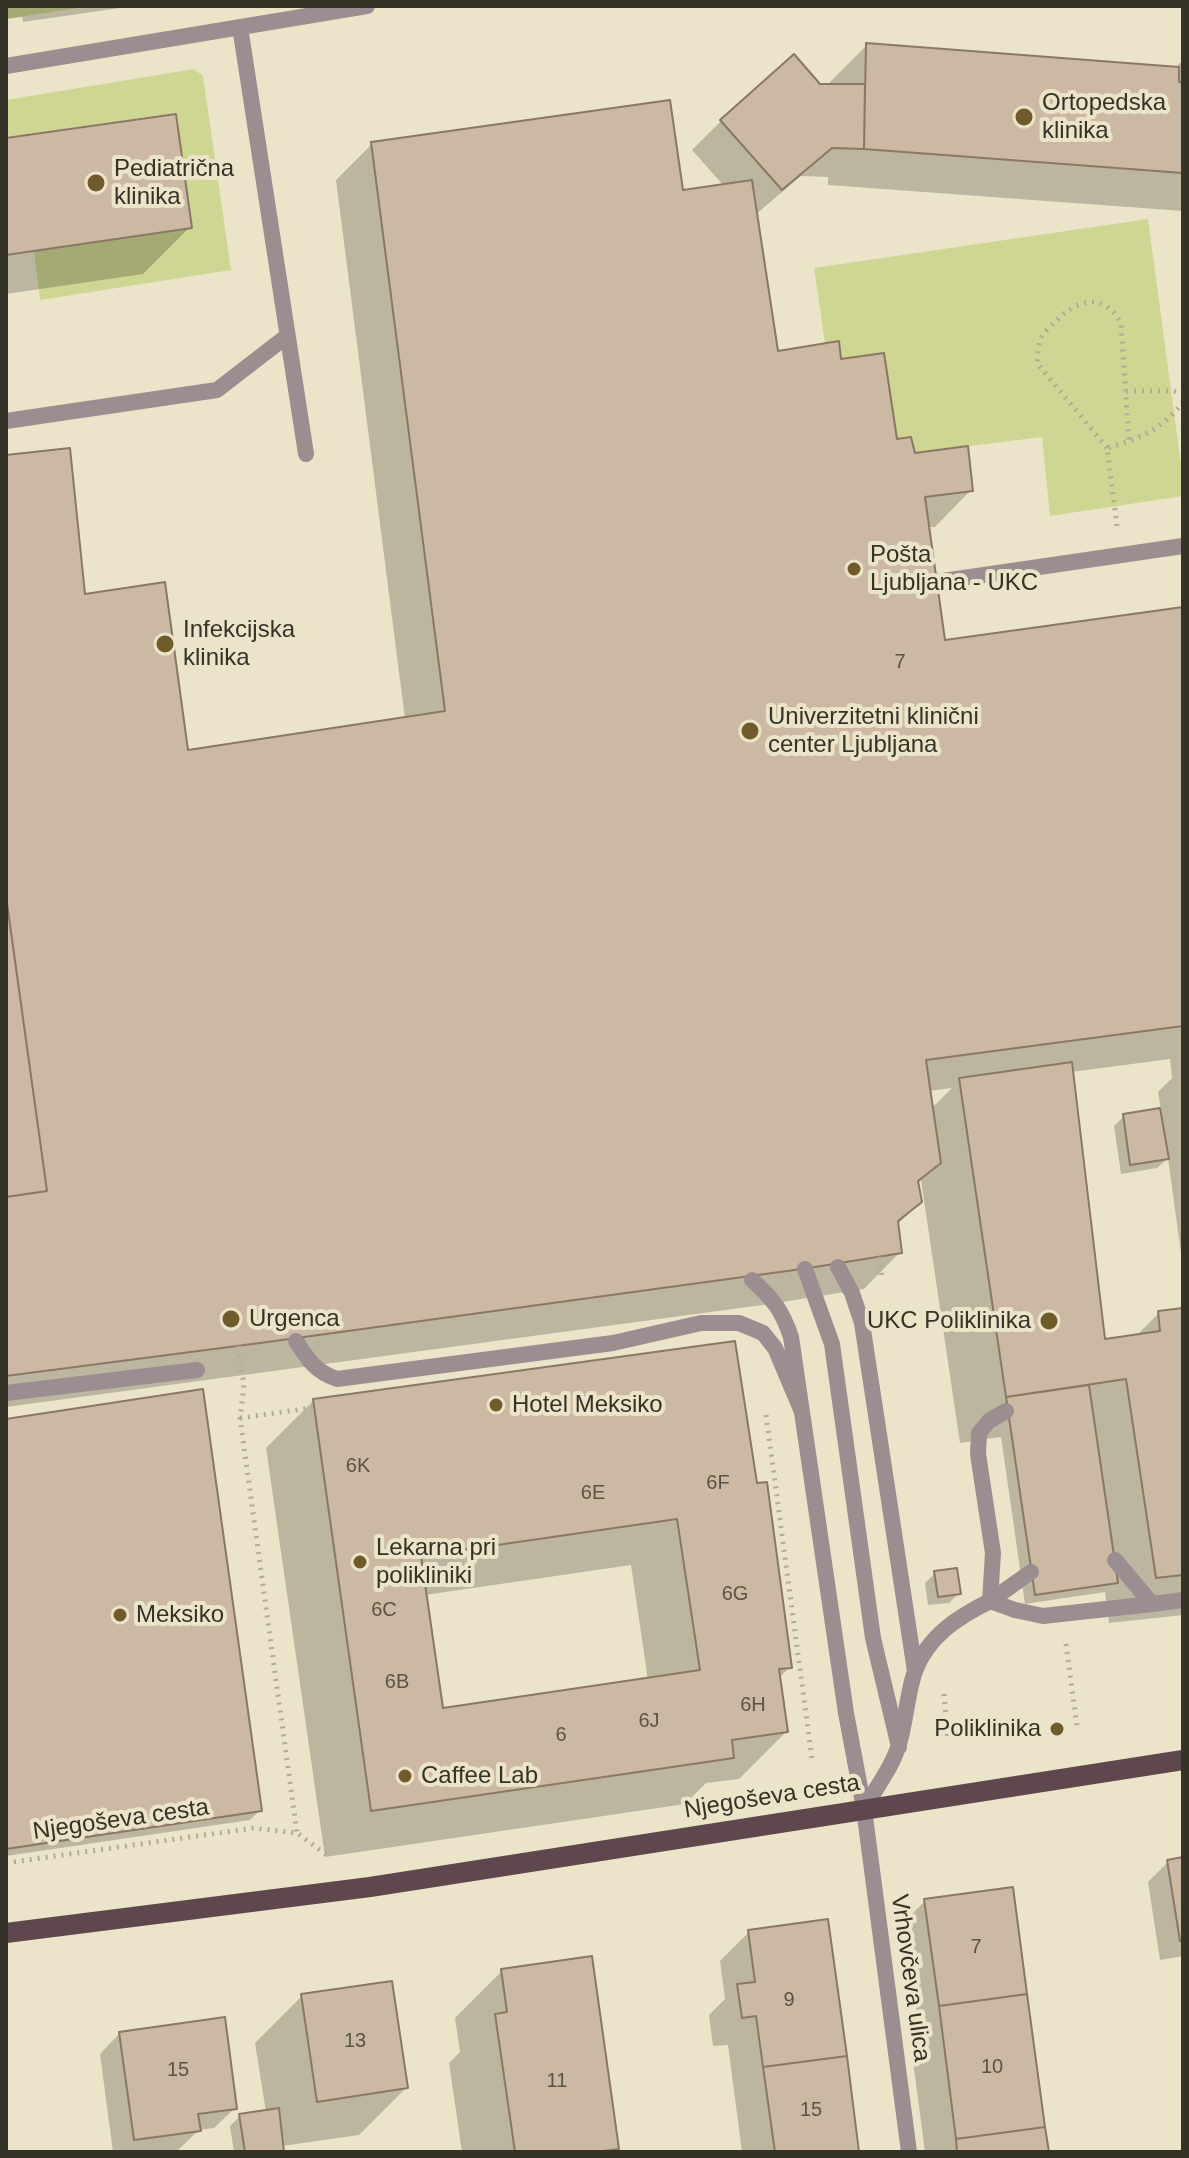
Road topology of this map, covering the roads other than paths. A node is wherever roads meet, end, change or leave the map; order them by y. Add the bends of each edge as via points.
1 (367, 6) edge
2 (240, 27) junction
3 (6, 66) edge
4 (287, 336) junction
5 (6, 421) edge
6 (306, 454) dead end
7 (1183, 546) edge
8 (936, 582) dead end
9 (838, 1267) dead end
10 (805, 1269) dead end
11 (752, 1280) dead end
12 (296, 1341) dead end
13 (197, 1370) dead end
14 (6, 1393) edge
15 (1006, 1411) dead end
16 (802, 1412) junction
17 (1115, 1560) dead end
18 (1031, 1572) dead end
19 (1183, 1600) edge
20 (990, 1601) junction
21 (1152, 1604) junction
22 (915, 1671) junction
23 (899, 1747) junction
24 (1183, 1760) edge
25 (864, 1809) junction
26 (6, 1933) edge
27 (909, 2152) edge

1 - 2 street
2 - 3 street
2 - 4 street
4 - 5 street via 217,390
4 - 6 street
7 - 8 street
9 - 22 street via 862,1323
10 - 23 street via 832,1344 873,1638
11 - 16 street via 785,1319
12 - 16 street via 311,1364 337,1379 613,1343 701,1323 739,1323 763,1333 775,1348
13 - 14 street
15 - 20 street via 979,1433 993,1553
16 - 25 street, Vrhovčeva ulica
17 - 21 street
18 - 20 street
19 - 21 street
20 - 21 street via 1043,1616
20 - 22 street via 937,1635
22 - 23 street
23 - 25 street
24 - 25 main road, Njegoševa cesta
25 - 26 main road, Njegoševa cesta via 370,1887
25 - 27 street, Vrhovčeva ulica

